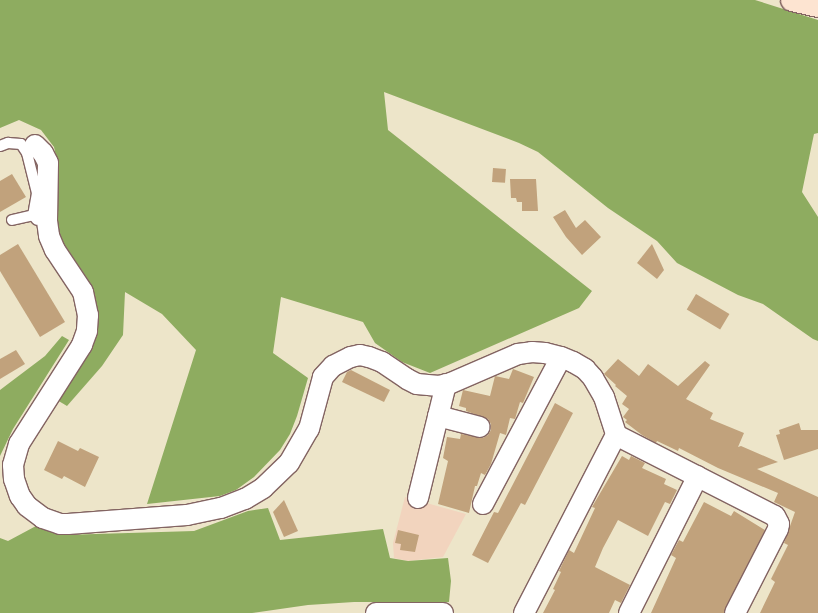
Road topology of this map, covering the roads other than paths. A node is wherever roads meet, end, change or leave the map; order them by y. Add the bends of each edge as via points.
1 (792, 0) edge
2 (818, 6) edge
3 (35, 145) dead end
4 (0, 146) edge
5 (33, 215) junction
6 (12, 220) dead end
7 (52, 244) junction
8 (561, 357) junction
9 (446, 384) junction
10 (438, 416) junction
11 (480, 427) dead end
12 (616, 435) junction
13 (698, 476) junction
14 (418, 498) dead end
15 (483, 504) dead end
16 (376, 613) edge
17 (443, 613) edge
18 (524, 613) edge
19 (629, 613) edge
20 (735, 613) edge

1 - 2 main road
3 - 7 street via 48,164 47,221
4 - 5 lane via 8,143 21,144 27,153 37,193
5 - 6 lane
5 - 7 lane
7 - 9 street via 83,292 88,307 87,330 82,345 19,444 13,465 16,488 27,506 52,522 68,524 187,515 221,508 246,499 263,488 289,463 309,429 323,377 329,369 346,359 365,356 382,362 417,384
8 - 9 street via 532,352 518,354
8 - 12 street via 585,369 593,378 604,397
8 - 15 street
9 - 10 street
10 - 11 street
10 - 14 street
12 - 13 street
12 - 18 street
13 - 19 street
13 - 20 street via 772,512 778,520 778,529
16 - 17 street

